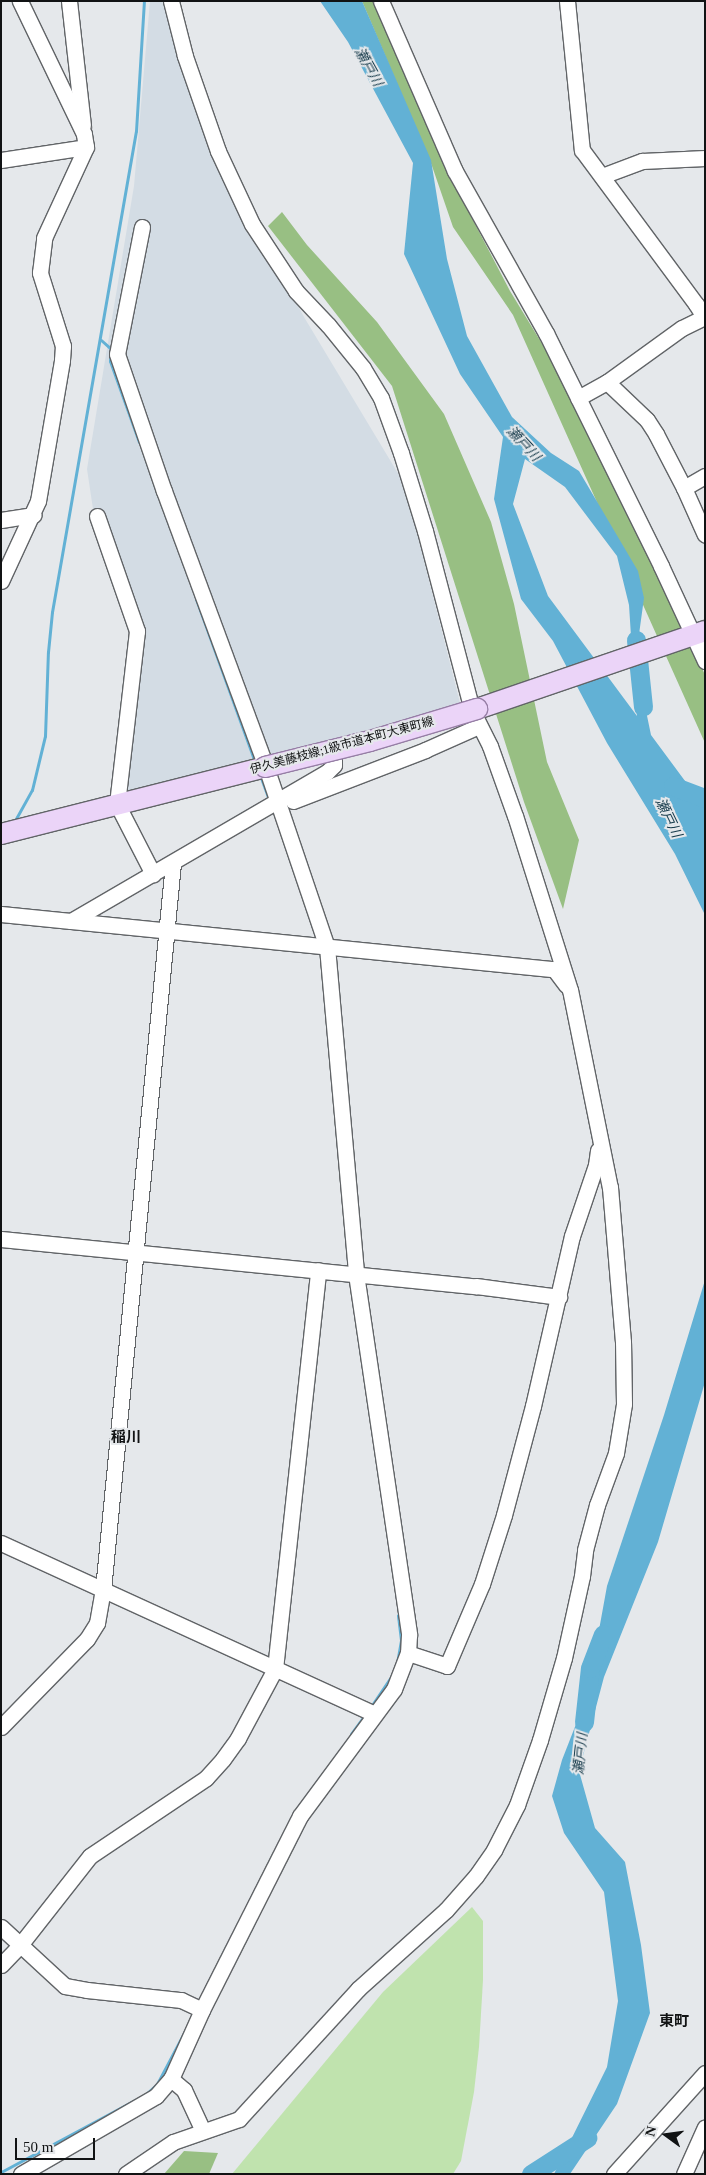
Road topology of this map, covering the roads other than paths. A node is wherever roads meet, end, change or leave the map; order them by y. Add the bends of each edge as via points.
1 (20, 1) edge
2 (69, 1) edge
3 (171, 1) edge
4 (381, 1) edge
5 (567, 1) edge
6 (85, 140) junction
7 (705, 158) edge
8 (1, 160) edge
9 (602, 176) junction
10 (142, 227) dead end
11 (704, 317) edge
12 (607, 382) junction
13 (578, 398) junction
14 (705, 476) edge
15 (684, 488) junction
16 (34, 515) junction
17 (97, 516) dead end
18 (1, 520) edge
19 (705, 535) edge
20 (1, 581) edge
21 (699, 644) edge
22 (476, 718) junction
23 (334, 750) junction
24 (266, 767) junction
25 (276, 802) junction
26 (117, 804) junction
27 (1, 834) edge
28 (173, 863) junction
29 (153, 874) junction
30 (1, 914) edge
31 (70, 920) junction
32 (167, 932) junction
33 (327, 947) junction
34 (570, 990) junction
35 (599, 1142) junction
36 (1, 1239) edge
37 (136, 1252) junction
38 (318, 1270) junction
39 (356, 1274) junction
40 (559, 1297) junction
41 (1, 1543) edge
42 (103, 1590) junction
43 (408, 1653) junction
44 (275, 1669) junction
45 (374, 1714) junction
46 (1, 1727) edge
47 (1, 1927) edge
48 (20, 1945) junction
49 (1, 1965) edge
50 (202, 2010) junction
51 (705, 2073) edge
52 (171, 2079) junction
53 (705, 2128) edge
54 (203, 2132) junction
55 (21, 2174) edge
56 (126, 2174) edge
57 (614, 2174) edge
58 (684, 2174) edge

1 - 6 street
2 - 6 street
3 - 22 street via 185,56 218,151 252,224 296,290 363,368 381,398 425,531
4 - 13 street via 456,171 546,333
5 - 9 street via 582,150
6 - 8 street
6 - 16 street via 50,224 40,258 40,274 63,346 51,434
7 - 9 street via 642,161
9 - 11 street
10 - 24 street via 117,354
11 - 12 street via 682,328
12 - 13 street
12 - 15 street via 647,420
13 - 21 street
14 - 15 street
15 - 19 street
16 - 18 street
16 - 20 street
17 - 26 street via 138,632
21 - 22 main road, 伊久美藤枝線;1級市道本町大東町線
22 - 23 main road, 伊久美藤枝線;1級市道本町大東町線, bridge
22 - 25 street via 425,750 292,801
22 - 34 street via 490,746 515,816
23 - 24 main road, 伊久美藤枝線;1級市道本町大東町線, bridge
23 - 25 street via 334,765 327,772
24 - 25 street
24 - 26 main road, 伊久美藤枝線;1級市道本町大東町線
25 - 28 street
25 - 33 street
26 - 27 main road, 伊久美藤枝線;1級市道本町大東町線
26 - 29 street
28 - 29 street
28 - 32 street
29 - 31 street
30 - 31 street
31 - 32 street
32 - 33 street
32 - 37 street
33 - 34 street via 554,969
33 - 39 street
34 - 35 street
35 - 40 street via 596,1165 572,1236
35 - 54 street via 610,1188 621,1323 623,1421 616,1453 584,1550 582,1576 564,1658 517,1805 494,1850 446,1910 358,1989 238,2119
36 - 37 street
37 - 38 street
37 - 42 street
38 - 39 street
38 - 44 street
39 - 40 street
39 - 43 street via 409,1635
40 - 43 street via 504,1516 482,1584 447,1666
41 - 42 street
42 - 44 street
42 - 46 street via 97,1622 87,1639
43 - 45 street via 394,1689
44 - 45 street
44 - 48 street via 238,1738 206,1778 90,1856
45 - 50 street via 300,1816
47 - 48 street
48 - 49 street
48 - 50 street via 65,1986 181,2000
50 - 52 street
51 - 57 street
52 - 54 street via 184,2090
52 - 55 street via 156,2096
53 - 58 street
54 - 56 street via 173,2142

